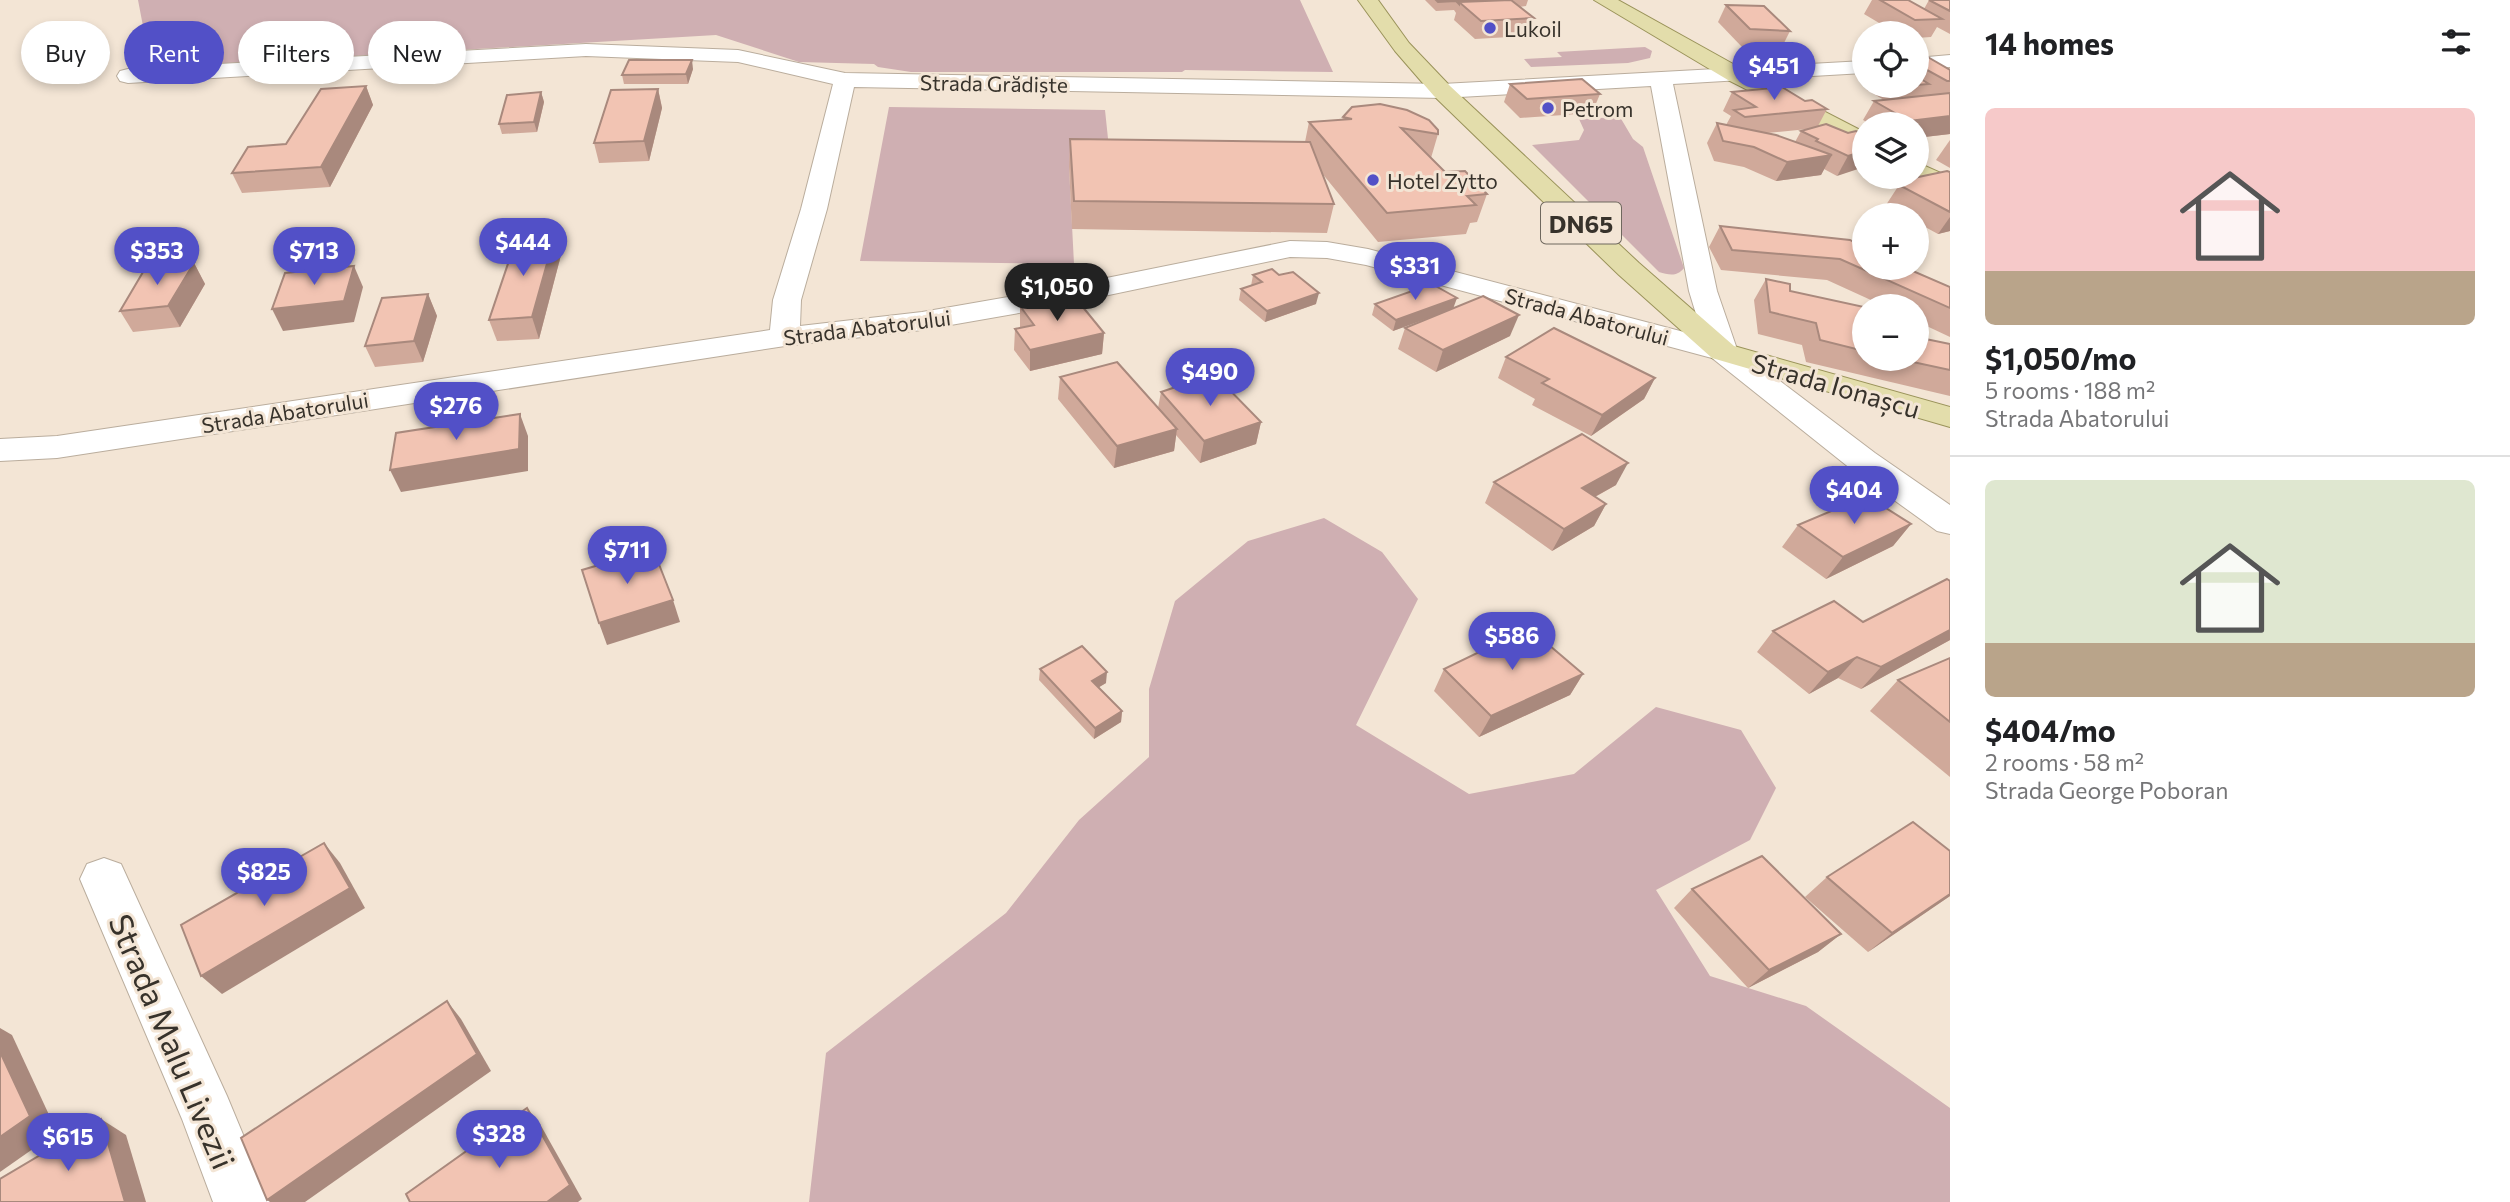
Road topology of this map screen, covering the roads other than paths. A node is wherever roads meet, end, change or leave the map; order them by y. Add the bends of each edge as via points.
1 (1368, 0) edge
2 (1604, 0) edge
3 (1950, 61) edge
4 (1929, 63) edge
5 (1852, 68) edge
6 (224, 71) edge
7 (1736, 75) junction
8 (1661, 79) junction
9 (845, 80) junction
10 (1442, 91) junction
11 (1852, 136) edge
12 (1929, 176) edge
13 (1950, 187) edge
14 (785, 337) junction
15 (1723, 352) junction
16 (1950, 417) edge
17 (0, 450) edge
18 (1950, 522) edge
19 (104, 880) dead end
20 (242, 1202) edge

1 - 10 main road, DN65
2 - 7 main road
3 - 4 street
5 - 7 street, Strada Grădiște
6 - 9 street, Strada Grădiște via 586,50 738,56
7 - 8 street, Strada Grădiște
7 - 11 main road
8 - 10 street, Strada Grădiște
8 - 15 street via 1703,291
9 - 10 street, Strada Grădiște
9 - 14 street via 787,300
10 - 15 main road, DN65
12 - 13 main road
14 - 15 street, Strada Abatorului via 922,321 1290,249 1368,257
14 - 17 street, Strada Abatorului via 71,445
15 - 16 main road, Strada Ionașcu / DN65
15 - 18 street
19 - 20 street, Strada Malu Livezii

